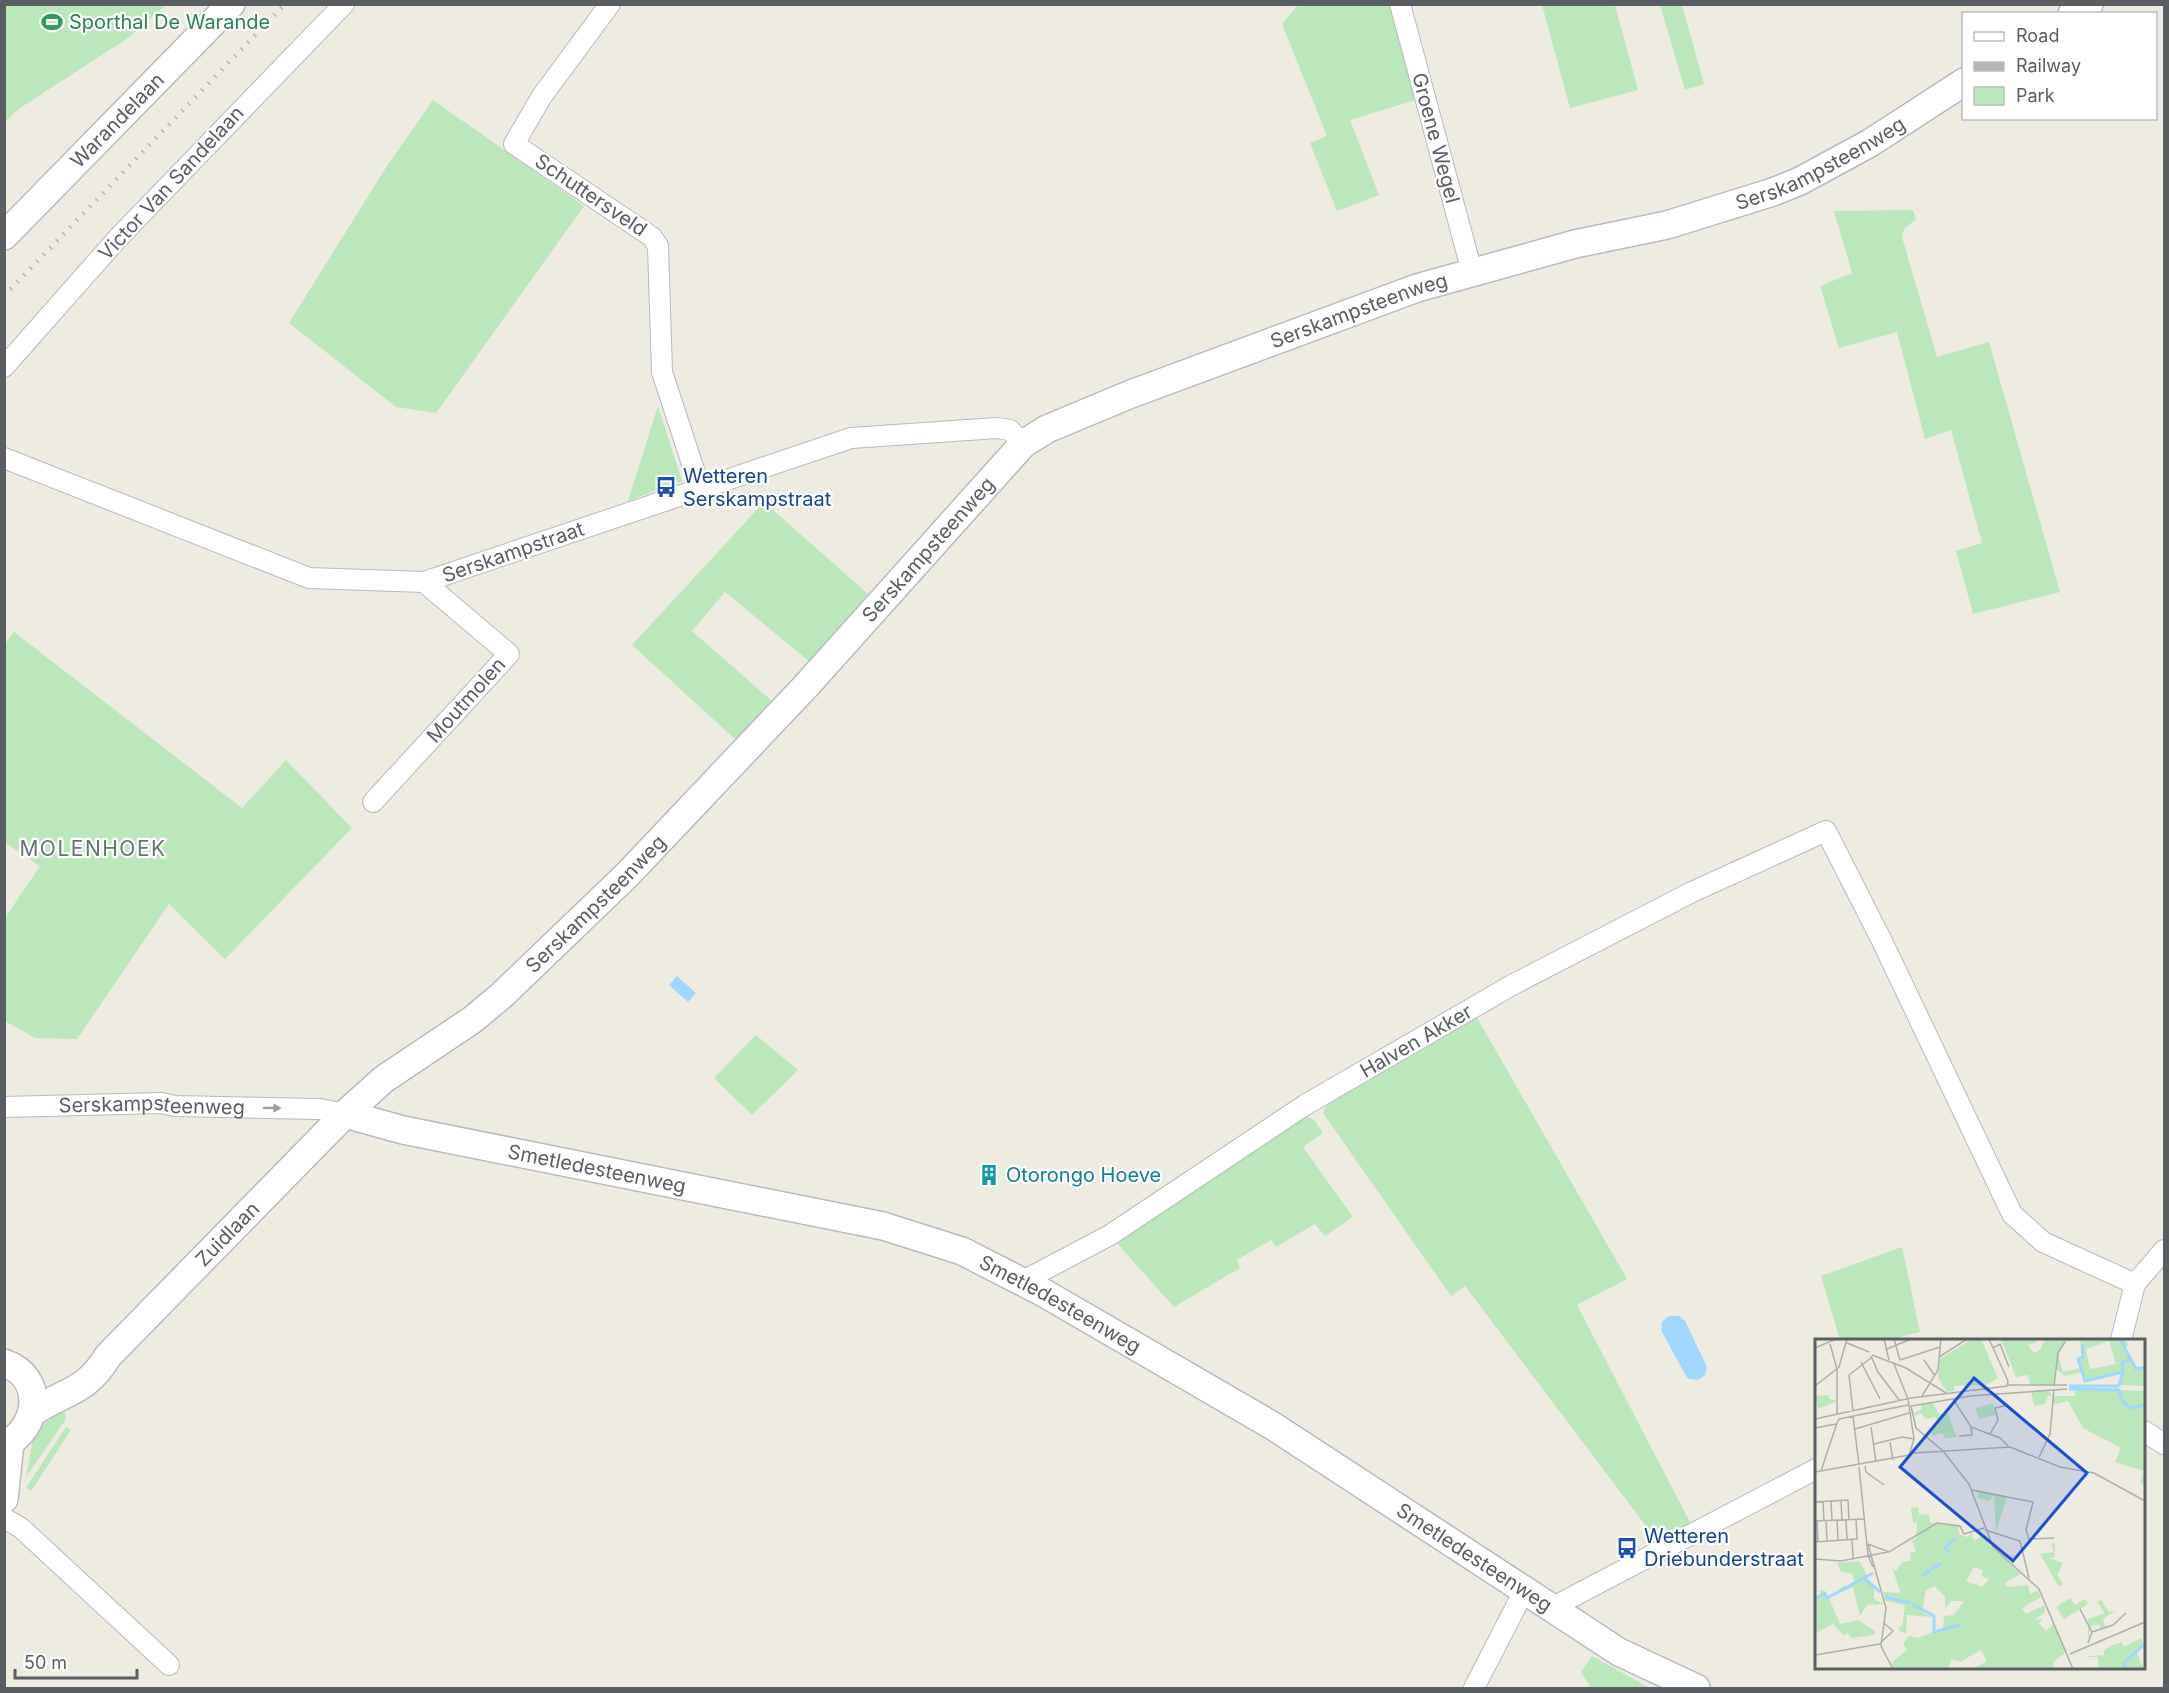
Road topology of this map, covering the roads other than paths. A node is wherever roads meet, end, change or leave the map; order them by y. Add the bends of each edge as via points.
1 (231, 4) edge
2 (344, 4) edge
3 (610, 4) edge
4 (1400, 4) edge
5 (2089, 4) edge
6 (2075, 12) edge
7 (1962, 83) edge
8 (4, 236) edge
9 (1472, 272) junction
10 (4, 367) edge
11 (1023, 444) junction
12 (4, 458) edge
13 (700, 488) junction
14 (424, 582) junction
15 (373, 802) dead end
16 (4, 1107) edge
17 (345, 1114) junction
18 (2164, 1250) edge
19 (1023, 1281) junction
20 (2135, 1284) junction
21 (2121, 1339) edge
22 (108, 1356) junction
23 (4, 1363) edge
24 (29, 1385) junction
25 (33, 1412) junction
26 (2145, 1432) edge
27 (7, 1444) edge
28 (2164, 1444) edge
29 (1815, 1470) edge
30 (4, 1499) edge
31 (4, 1518) edge
32 (1525, 1589) junction
33 (1553, 1607) junction
34 (170, 1665) dead end
35 (1474, 1689) edge
36 (1696, 1689) edge

1 - 8 street, Warandelaan
2 - 10 street, Victor Van Sandelaan via 118,238
3 - 13 street, Schuttersveld via 542,96 514,144 652,237 658,246 662,372
4 - 9 street, Groene Wegel
5 - 6 street
7 - 9 street, Serskampsteenweg via 1870,143 1773,192 1667,225 1575,244
9 - 11 street, Serskampsteenweg via 1344,313 1131,394 1047,429
11 - 13 street, Serskampstraat via 1010,430 997,428 851,438
11 - 17 street, Serskampsteenweg via 806,686 627,875 502,995 384,1079
12 - 14 street, Serskampstraat via 309,578
13 - 14 street, Serskampstraat
14 - 15 street, Moutmolen via 509,654
16 -> 17 street, Serskampsteenweg via 161,1103 320,1109
17 - 19 street, Smetledesteenweg via 404,1130 883,1226 938,1241
17 - 22 street, Zuidlaan
18 - 20 street
19 - 20 street, Halven Akker via 1110,1235 1305,1105 1512,984 1692,892 1826,831 2012,1214 2043,1242
19 - 32 street, Smetledesteenweg via 1273,1426
20 - 21 street
22 - 24 street, Zuidlaan via 63,1380
22 - 25 street, Zuidlaan via 90,1380
23 - 24 street via 18,1371
24 - 25 street
25 - 27 street via 26,1430
26 - 28 street
27 - 30 street
29 - 33 street
31 - 34 street via 21,1527
32 - 33 street, Smetledesteenweg
32 - 35 street
33 - 36 street, Smetledesteenweg via 1619,1652

